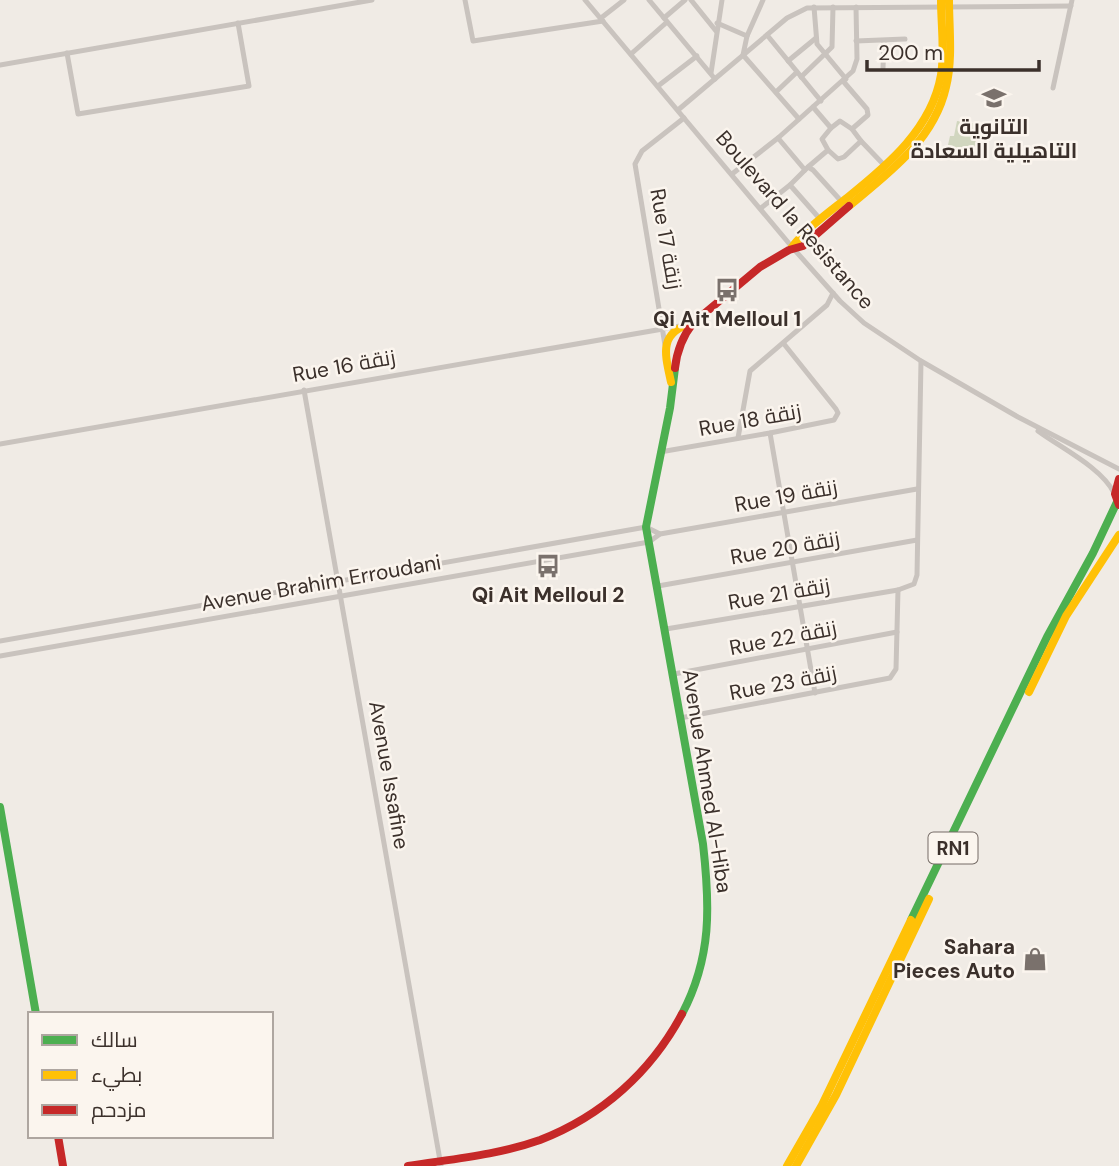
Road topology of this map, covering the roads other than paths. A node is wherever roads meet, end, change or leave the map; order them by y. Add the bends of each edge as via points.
1 (372, 0) edge
2 (465, 0) edge
3 (585, 0) edge
4 (624, 0) edge
5 (649, 0) edge
6 (685, 0) edge
7 (691, 0) edge
8 (722, 0) edge
9 (763, 0) edge
10 (866, 0) edge
11 (1030, 2) edge
12 (945, 3) edge
13 (987, 3) edge
14 (1071, 3) edge
15 (814, 7) junction
16 (833, 7) junction
17 (866, 7) junction
18 (856, 8) junction
19 (602, 20) junction
20 (666, 20) junction
21 (238, 23) junction
22 (717, 23) junction
23 (716, 31) junction
24 (767, 35) junction
25 (747, 36) junction
26 (816, 38) junction
27 (905, 39) dead end
28 (856, 41) junction
29 (884, 41) junction
30 (67, 53) junction
31 (631, 54) junction
32 (743, 55) junction
33 (825, 55) junction
34 (697, 56) junction
35 (788, 61) junction
36 (946, 61) junction
37 (0, 65) edge
38 (883, 68) dead end
39 (799, 74) junction
40 (713, 76) junction
41 (845, 80) junction
42 (658, 86) junction
43 (1053, 88) dead end
44 (776, 92) junction
45 (821, 101) junction
46 (813, 107) junction
47 (678, 110) junction
48 (684, 118) junction
49 (799, 118) junction
50 (831, 128) junction
51 (852, 130) junction
52 (778, 138) junction
53 (861, 141) junction
54 (828, 150) junction
55 (885, 166) junction
56 (806, 168) junction
57 (732, 174) junction
58 (790, 185) junction
59 (842, 202) junction
60 (761, 208) junction
61 (820, 219) junction
62 (793, 247) junction
63 (833, 293) junction
64 (840, 301) junction
65 (827, 305) junction
66 (693, 323) junction
67 (681, 325) junction
68 (664, 327) junction
69 (669, 335) junction
70 (784, 344) junction
71 (677, 352) junction
72 (666, 353) junction
73 (921, 361) junction
74 (672, 388) junction
75 (304, 390) junction
76 (1018, 417) junction
77 (770, 433) junction
78 (738, 438) junction
79 (0, 444) edge
80 (660, 452) junction
81 (1119, 469) edge
82 (1119, 479) edge
83 (917, 489) junction
84 (1117, 501) edge
85 (783, 512) junction
86 (646, 527) junction
87 (660, 534) junction
88 (1119, 535) edge
89 (916, 540) junction
90 (559, 542) junction
91 (649, 542) junction
92 (563, 556) junction
93 (792, 564) junction
94 (337, 582) junction
95 (658, 586) junction
96 (898, 590) junction
97 (339, 596) junction
98 (199, 606) junction
99 (800, 607) junction
100 (137, 617) junction
101 (201, 620) junction
102 (666, 629) junction
103 (140, 631) junction
104 (897, 632) junction
105 (0, 641) edge
106 (807, 649) junction
107 (0, 656) edge
108 (674, 674) junction
109 (815, 692) junction
110 (680, 718) junction
111 (0, 807) edge
112 (36, 1012) edge
113 (58, 1138) edge
114 (441, 1163) edge
115 (63, 1166) edge
116 (408, 1166) edge
117 (787, 1166) edge
118 (796, 1166) edge

1 - 21 street
2 - 19 street via 473,41
3 - 19 street, Boulevard la Resistance
4 - 19 street
5 - 20 street
6 - 20 street
7 - 23 street
8 - 22 street
9 - 25 street
10 - 17 street
11 - 13 street
11 - 14 street
12 - 13 street
12 - 17 street
12 - 36 main road
14 - 43 street
15 - 16 street
15 - 24 street via 796,12
15 - 26 street
16 - 18 street
16 - 33 street via 833,42
17 - 18 street
18 - 28 street
19 - 31 street, Boulevard la Resistance
20 - 31 street
20 - 34 street
21 - 30 street
21 - 30 street via 249,86 78,114
22 - 23 street
22 - 25 street
23 - 40 street
24 - 32 street
24 - 35 street
25 - 32 street
26 - 33 street
26 - 35 street
27 - 29 street
28 - 29 street
28 - 41 street via 857,64
29 - 38 street
30 - 37 street
31 - 42 street, Boulevard la Resistance
32 - 40 street
32 - 44 street
33 - 39 street
33 - 41 street
34 - 40 street
34 - 42 street
35 - 39 street
36 - 55 main road via 929,110
36 - 62 main road, Avenue Ahmed Al-Hiba via 949,81 938,116 918,145 803,246
39 - 44 street
39 - 45 street
40 - 47 street
41 - 45 street
41 - 51 street via 868,112
42 - 47 street, Boulevard la Resistance
44 - 49 street
45 - 46 street
46 - 49 street
46 - 50 street
47 - 48 street, Boulevard la Resistance
48 - 57 street, Boulevard la Resistance
48 - 68 street, Rue 17 زنقة via 642,151 635,164
49 - 52 street
50 - 51 street via 841,121
50 - 54 street via 821,140
51 - 53 street
52 - 56 street
52 - 57 street
53 - 54 street via 840,159
53 - 55 street
54 - 56 street
55 - 59 main road
56 - 58 street
56 - 59 street
57 - 60 street, Boulevard la Resistance
58 - 60 street
58 - 61 street
59 - 61 main road
60 - 62 street, Boulevard la Resistance
61 - 62 main road
62 - 63 street, Boulevard la Resistance
62 - 66 main road, Avenue Ahmed Al-Hiba via 770,258
63 - 64 street, Boulevard la Resistance
63 - 65 street
64 - 65 street
64 - 73 street, Boulevard la Resistance
65 - 70 street
66 - 67 main road, Rue 16 زنقة
66 - 71 main road, Avenue Ahmed Al-Hiba
67 - 68 street, Rue 16 زنقة
67 - 69 main road
68 - 69 street
68 - 72 street, Rue 17 زنقة
68 - 75 street, Rue 16 زنقة
69 - 71 street
69 - 72 main road
70 - 77 street, Rue 18 زنقة via 836,409 836,418
70 - 78 street via 748,376
71 - 74 main road, Avenue Ahmed Al-Hiba
72 - 74 main road, Rue 17 زنقة
73 - 76 street, Boulevard la Resistance
73 - 83 street
74 - 80 main road, Avenue Ahmed Al-Hiba
75 - 79 street, Rue 16 زنقة
75 - 94 street, Avenue Issafine
76 - 81 street, Boulevard la Resistance
76 - 84 street, Boulevard la Resistance via 1095,470
77 - 78 street, Rue 18 زنقة
77 - 85 street
78 - 80 street, Rue 18 زنقة
80 - 86 main road, Avenue Ahmed Al-Hiba
82 - 84 main road, RN1
83 - 85 street, Rue 19 زنقة
83 - 89 street
84 - 117 main road, RN1 via 822,1105
85 - 87 street, Rue 19 زنقة
85 - 93 street
86 - 87 street
86 - 90 street, Avenue Brahim Erroudani
86 - 91 main road, Avenue Ahmed Al-Hiba
87 - 91 street, Rue 19 زنقة
88 - 118 main road, RN1 via 1066,616 836,1095
89 - 93 street, Rue 20 زنقة
89 - 96 street via 916,581
90 - 92 street
90 - 94 street, Avenue Brahim Erroudani
91 - 92 street, Avenue Brahim Erroudani
91 - 95 main road, Avenue Ahmed Al-Hiba
92 - 97 street, Avenue Brahim Erroudani
93 - 95 street, Rue 20 زنقة
93 - 99 street
94 - 97 street, Avenue Issafine
94 - 98 street, Avenue Brahim Erroudani
95 - 102 main road, Avenue Ahmed Al-Hiba
96 - 99 street, Rue 21 زنقة
96 - 104 street
97 - 101 street, Avenue Brahim Erroudani
97 - 114 street, Avenue Issafine
98 - 100 street, Avenue Brahim Erroudani
98 - 101 street
99 - 102 street, Rue 21 زنقة
99 - 106 street
100 - 103 street
100 - 105 street, Avenue Brahim Erroudani
101 - 103 street, Avenue Brahim Erroudani
102 - 108 main road, Avenue Ahmed Al-Hiba
103 - 107 street, Avenue Brahim Erroudani
104 - 106 street, Rue 22 زنقة
104 - 109 street, Rue 23 زنقة via 896,669 890,678
106 - 108 street, Rue 22 زنقة
106 - 109 street
108 - 110 main road, Avenue Ahmed Al-Hiba
109 - 110 street, Rue 23 زنقة
110 - 114 main road, Avenue Ahmed Al-Hiba via 703,844 709,909 699,970 681,1015 644,1069 596,1111 526,1144
111 - 112 main road
113 - 115 main road
114 - 116 main road, Avenue Ahmed Al-Hiba

